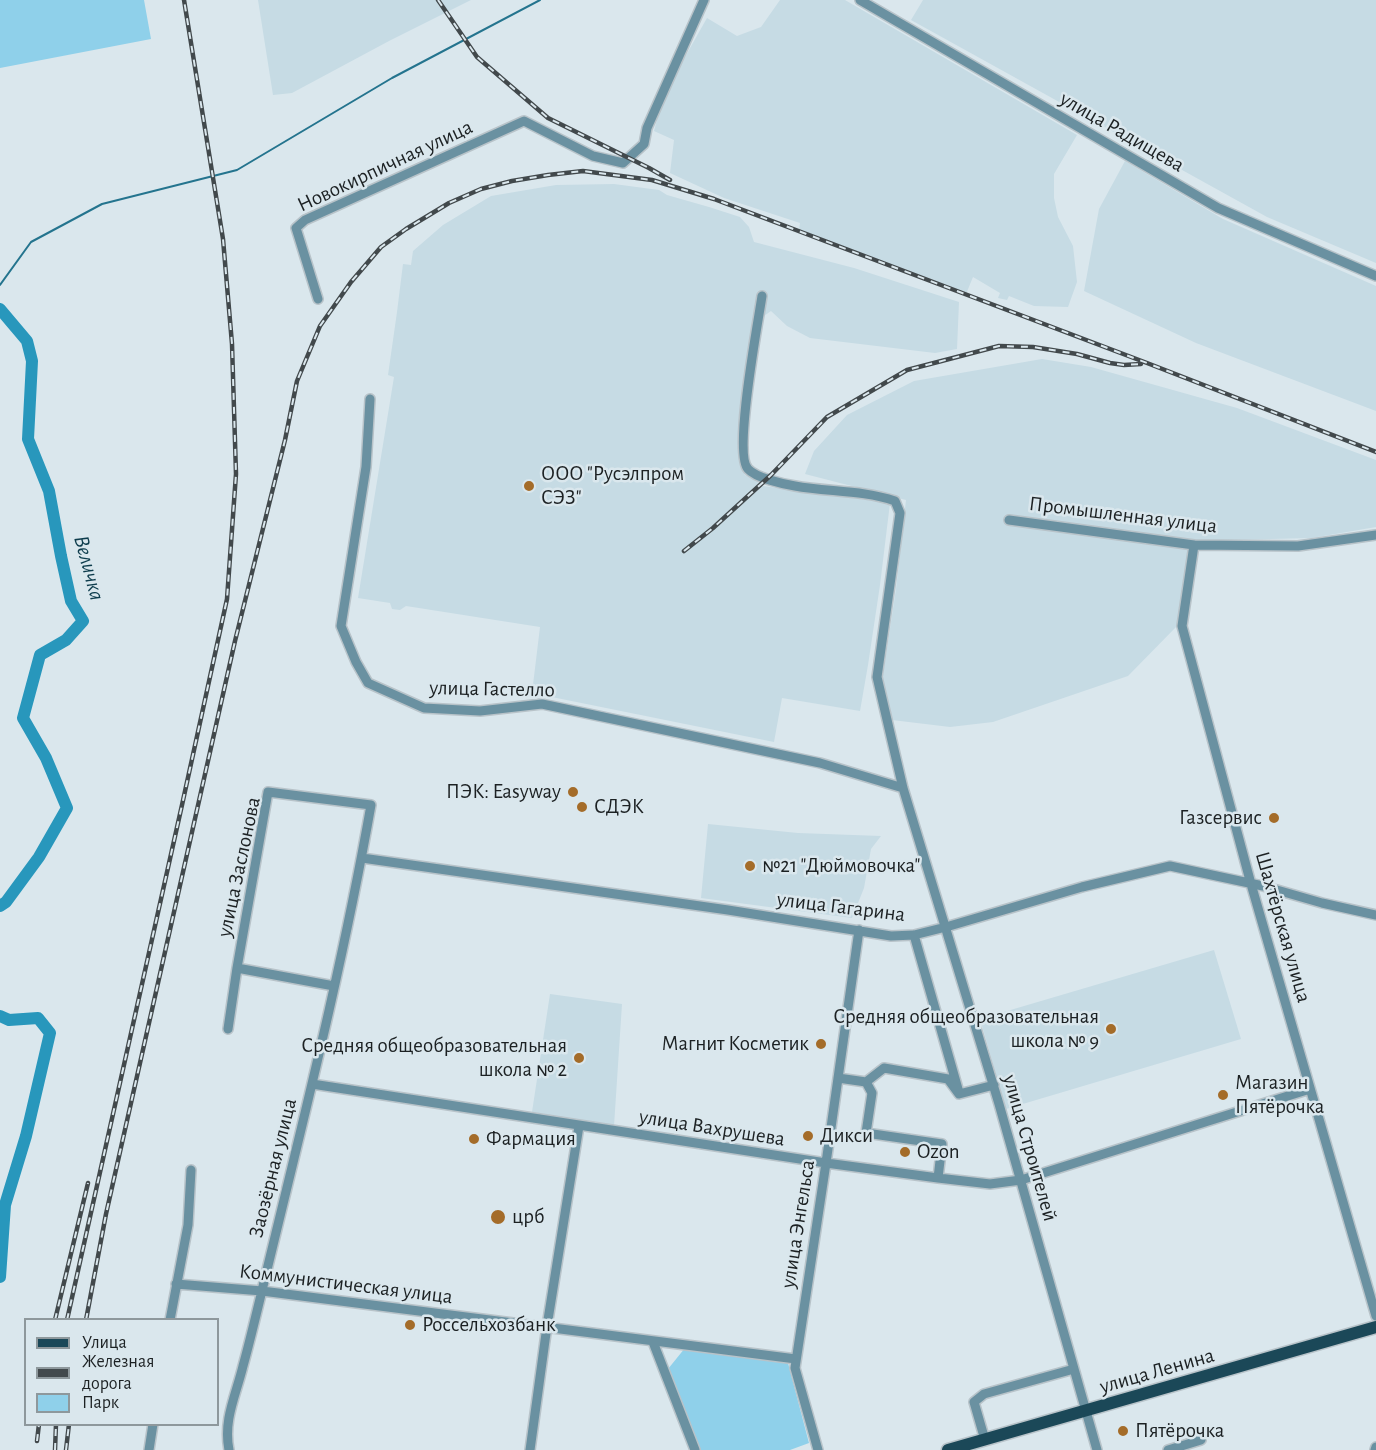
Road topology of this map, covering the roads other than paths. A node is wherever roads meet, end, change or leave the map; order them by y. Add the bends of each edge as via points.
1 (704, 0) edge
2 (860, 0) edge
3 (1376, 276) edge
4 (762, 296) dead end
5 (318, 299) dead end
6 (370, 399) dead end
7 (1009, 520) dead end
8 (1376, 536) edge
9 (1194, 545) junction
10 (903, 788) junction
11 (362, 858) junction
12 (1251, 884) junction
13 (1376, 915) edge
14 (946, 927) junction
15 (859, 930) junction
16 (914, 935) junction
17 (237, 968) junction
18 (334, 986) junction
19 (228, 1029) dead end
20 (838, 1078) junction
21 (866, 1083) junction
22 (312, 1084) junction
23 (994, 1085) junction
24 (1310, 1089) junction
25 (959, 1094) junction
26 (579, 1126) junction
27 (826, 1163) junction
28 (191, 1170) dead end
29 (938, 1178) junction
30 (1021, 1180) junction
31 (176, 1284) junction
32 (262, 1291) junction
33 (1376, 1316) edge
34 (170, 1318) edge
35 (547, 1326) junction
36 (1376, 1327) edge
37 (653, 1342) junction
38 (796, 1359) junction
39 (1074, 1370) junction
40 (1086, 1411) junction
41 (153, 1426) edge
42 (985, 1440) junction
43 (1201, 1440) dead end
44 (149, 1450) edge
45 (229, 1450) edge
46 (530, 1450) edge
47 (695, 1450) edge
48 (818, 1450) edge
49 (948, 1450) edge
50 (1097, 1450) edge
51 (1168, 1450) edge

1 - 5 street, Новокирпичная улица via 647,128 644,144 623,163 593,156 524,121 305,220 296,228
2 - 3 street, улица Радищева via 1218,208
4 - 10 street, улица Строителей via 745,408 743,459 747,468 757,476 794,486 879,496 895,501 900,513 877,677
6 - 10 street, улица Гастелло via 366,467 340,626 368,683 424,708 480,711 542,704 820,763
7 - 9 street, Промышленная улица
8 - 9 street, Промышленная улица via 1298,546
9 - 12 street, Шахтёрская улица via 1182,626
10 - 14 street, улица Строителей
11 - 15 street, улица Гагарина
11 - 17 street, улица Заслонова via 371,805 268,792
11 - 18 street, Заозёрная улица
12 - 13 street, улица Гагарина
12 - 14 street, улица Гагарина via 1170,866
12 - 24 street, Шахтёрская улица
14 - 16 street, улица Гагарина
14 - 23 street, улица Строителей
15 - 16 street, улица Гагарина via 891,936
15 - 20 street, улица Энгельса
16 - 25 street
17 - 18 street
17 - 19 street, улица Заслонова
18 - 22 street, Заозёрная улица
20 - 21 street
20 - 27 street, улица Энгельса
21 - 25 street via 884,1068 948,1079
21 - 29 street via 872,1093 866,1133 942,1144
22 - 26 street, улица Вахрушева
22 - 32 street, Заозёрная улица
23 - 25 street
23 - 30 street, улица Строителей
24 - 30 street, улица Вахрушева
24 - 33 street, Шахтёрская улица
26 - 27 street, улица Вахрушева
26 - 35 street
27 - 29 street, улица Вахрушева
27 - 38 street, улица Энгельса
28 - 31 street via 188,1225
29 - 30 street, улица Вахрушева via 990,1184
30 - 39 street, улица Строителей
31 - 32 street, Коммунистическая улица
31 - 34 street
32 - 35 street, Коммунистическая улица
32 - 45 street, Заозёрная улица via 227,1420
35 - 37 street, Коммунистическая улица
35 - 46 street
36 - 40 main road, улица Ленина
37 - 38 street, Коммунистическая улица
37 - 47 street
38 - 48 street, улица Энгельса via 795,1368
39 - 40 street, улица Строителей
39 - 42 street via 984,1394 974,1402
40 - 42 main road, улица Ленина
40 - 50 street, улица Строителей
41 - 44 street
42 - 49 main road, улица Ленина
43 - 51 street

